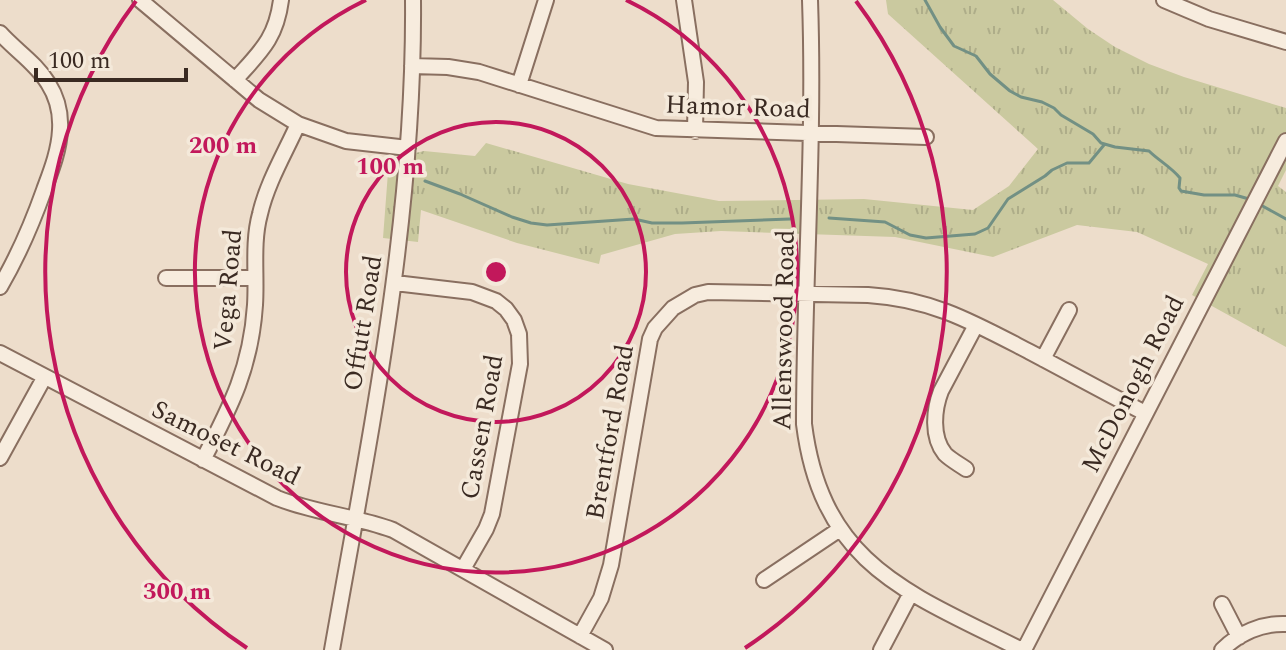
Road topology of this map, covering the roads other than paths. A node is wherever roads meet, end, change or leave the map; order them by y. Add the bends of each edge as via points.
1 (140, 0) edge
2 (281, 0) edge
3 (413, 0) edge
4 (546, 0) edge
5 (684, 0) edge
6 (810, 0) edge
7 (1164, 0) edge
8 (0, 33) edge
9 (1286, 42) edge
10 (412, 66) junction
11 (235, 80) junction
12 (519, 85) junction
13 (298, 124) junction
14 (695, 131) junction
15 (811, 134) junction
16 (926, 137) dead end
17 (1286, 141) edge
18 (408, 148) junction
19 (166, 278) dead end
20 (255, 278) junction
21 (395, 283) junction
22 (0, 287) edge
23 (807, 293) junction
24 (1069, 310) dead end
25 (976, 325) junction
26 (0, 353) edge
27 (1043, 359) junction
28 (44, 378) junction
29 (1145, 413) junction
30 (0, 458) edge
31 (203, 460) junction
32 (966, 469) dead end
33 (355, 519) junction
34 (840, 529) junction
35 (463, 569) junction
36 (764, 580) dead end
37 (911, 593) junction
38 (1222, 604) dead end
39 (1286, 624) edge
40 (580, 636) junction
41 (1239, 637) junction
42 (332, 650) edge
43 (605, 650) edge
44 (881, 650) edge
45 (1023, 650) edge
46 (1222, 650) edge

1 - 11 street
2 - 11 street via 274,32
3 - 10 street, Offutt Road
4 - 12 street
5 - 14 street via 696,82
6 - 15 street, Allenswood Road
7 - 9 street
8 - 22 street via 48,82 60,127 36,213
10 - 12 street, Hamor Road via 464,68
10 - 18 street, Offutt Road
11 - 13 street
12 - 14 street, Hamor Road via 656,128
13 - 18 street via 346,141
13 - 20 street, Vega Road via 259,217
14 - 15 street, Hamor Road
15 - 16 street, Hamor Road
15 - 23 street, Allenswood Road
17 - 29 street, McDonogh Road
18 - 21 street, Offutt Road
19 - 20 street
20 - 31 street, Vega Road via 243,376
21 - 33 street, Offutt Road
21 - 35 street, Cassen Road via 484,295 506,309 519,334 520,364 496,497 486,529
23 - 25 street, Brentford Road via 911,300
23 - 34 street, Allenswood Road via 807,447 822,496
23 - 40 street, Brentford Road via 695,295 655,328 611,565 601,598
24 - 27 street
25 - 27 street, Brentford Road
25 - 32 street via 941,391 935,415 942,450
26 - 28 street, Samoset Road
27 - 29 street, Brentford Road
28 - 30 street
28 - 31 street, Samoset Road
29 - 45 street, McDonogh Road
31 - 33 street, Samoset Road via 295,505
33 - 35 street, Samoset Road via 393,530
33 - 42 street, Offutt Road
34 - 36 street
34 - 37 street, Allenswood Road via 867,561
35 - 40 street, Samoset Road
37 - 44 street
37 - 45 street, Allenswood Road
38 - 41 street
39 - 41 street via 1266,625
40 - 43 street, Samoset Road
41 - 46 street

